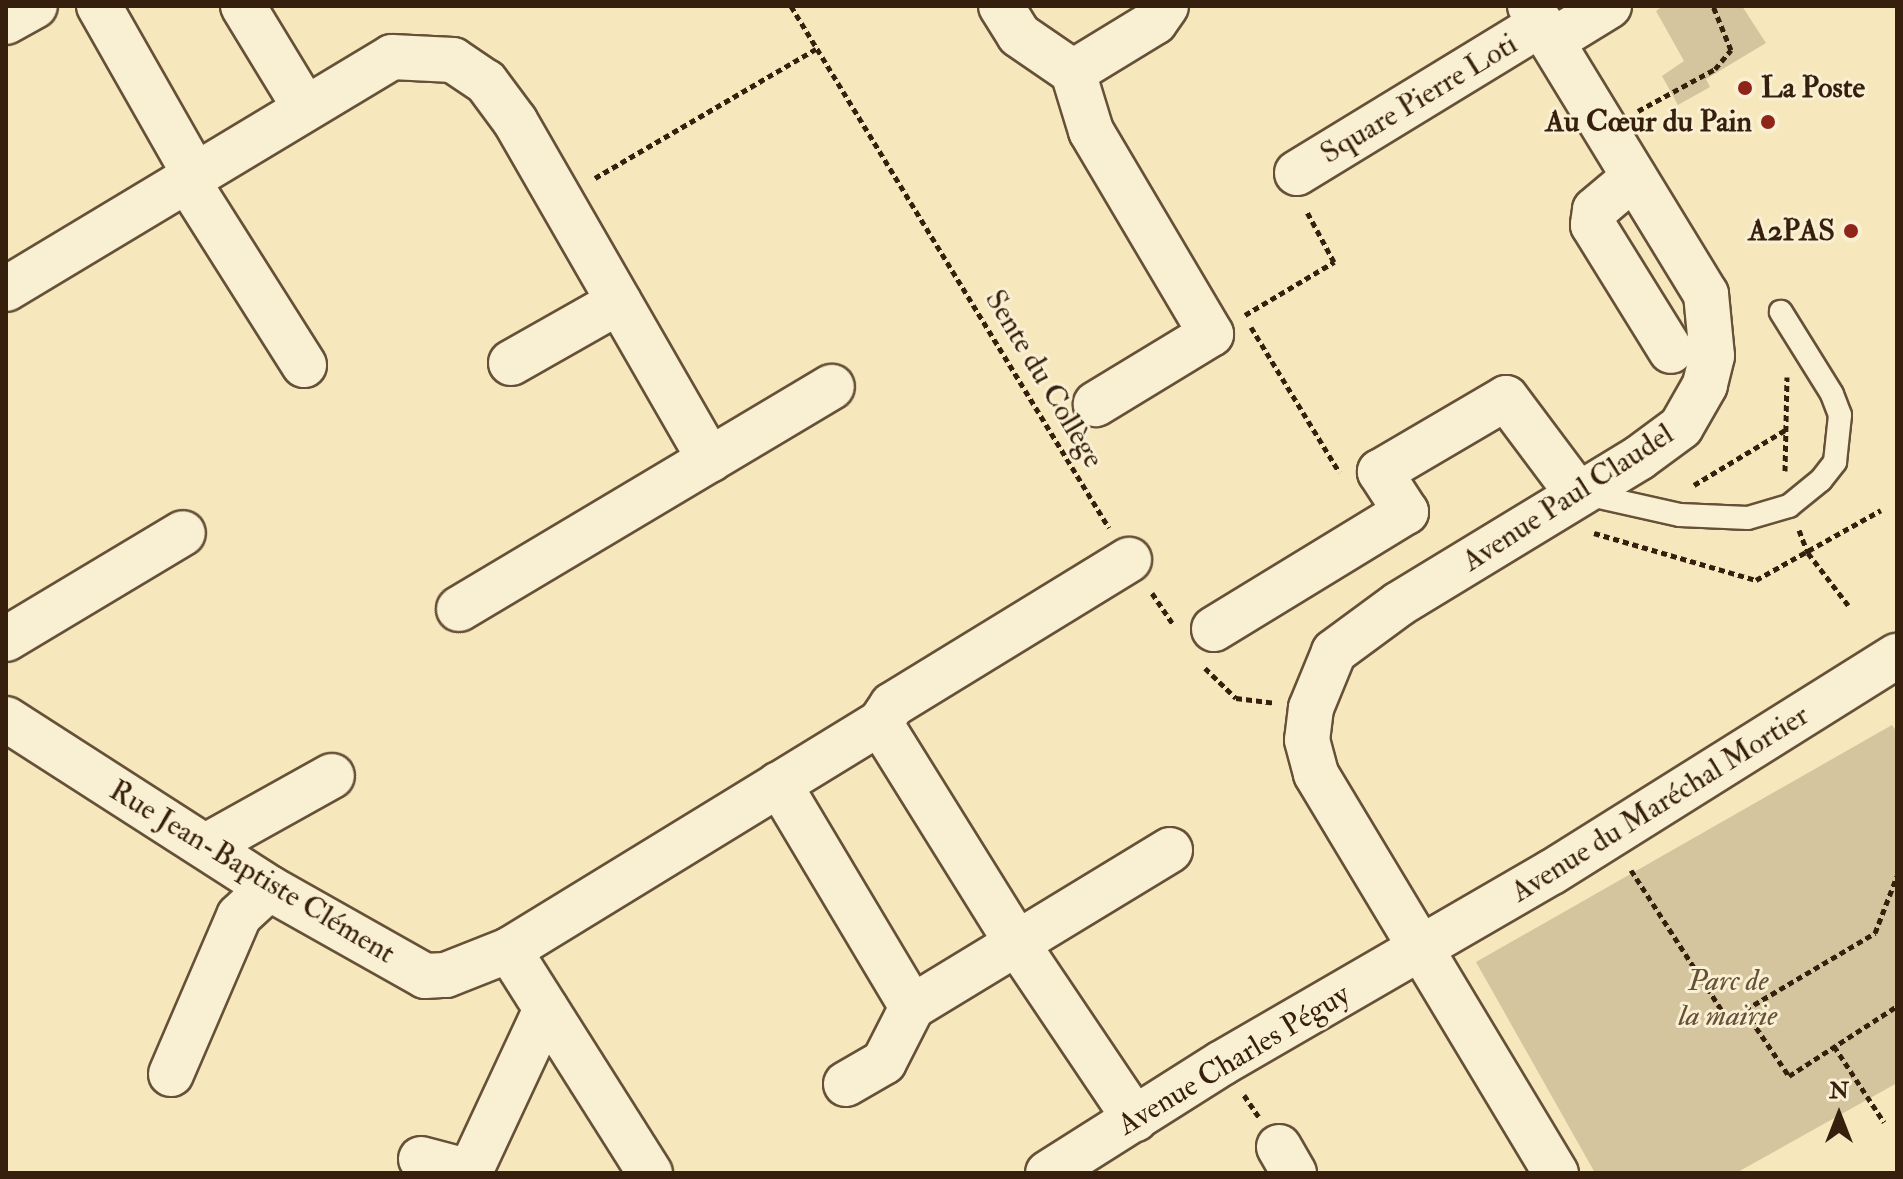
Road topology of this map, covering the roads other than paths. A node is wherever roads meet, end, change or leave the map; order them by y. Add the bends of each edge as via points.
1 (35, 6) edge
2 (99, 6) edge
3 (243, 6) edge
4 (1001, 6) edge
5 (1166, 6) edge
6 (1609, 6) edge
7 (6, 22) edge
8 (1541, 24) edge
9 (1073, 72) junction
10 (305, 108) junction
11 (1297, 173) road end
12 (191, 177) junction
13 (1634, 177) junction
14 (6, 289) edge
15 (619, 302) junction
16 (1781, 312) dead end
17 (1671, 351) dead end
18 (511, 363) dead end
19 (304, 365) dead end
20 (832, 387) dead end
21 (1096, 404) dead end
22 (710, 460) junction
23 (1583, 513) junction
24 (183, 533) dead end
25 (1129, 560) road end
26 (459, 609) dead end
27 (6, 639) edge
28 (1197, 640) road end
29 (1897, 656) edge
30 (880, 723) junction
31 (13, 740) edge
32 (332, 776) dead end
33 (779, 784) junction
34 (206, 846) junction
35 (1170, 850) dead end
36 (269, 888) junction
37 (1018, 945) junction
38 (1421, 949) junction
39 (509, 950) junction
40 (912, 1007) junction
41 (546, 1009) junction
42 (171, 1074) dead end
43 (846, 1084) dead end
44 (1135, 1119) junction
45 (421, 1159) dead end
46 (650, 1173) edge
47 (1048, 1173) edge
48 (1556, 1173) edge

1 - 7 street
2 - 12 street
3 - 10 street
4 - 9 street via 1019,35
5 - 9 street via 1155,22
6 - 8 street, Square Pierre Loti
8 - 11 street, Square Pierre Loti
8 - 13 street, Avenue Paul Claudel
9 - 21 street via 1091,131 1228,325
10 - 12 street
10 - 15 street via 392,57 453,60 486,82
12 - 14 street
12 - 19 street
13 - 17 street via 1595,210 1593,225
13 - 23 street, Avenue Paul Claudel via 1706,294 1712,356 1696,407 1681,427
15 - 18 street
15 - 22 street
16 - 23 lane via 1840,415 1835,462 1789,506 1748,518 1652,510
20 - 22 street
22 - 26 street
23 - 28 street via 1506,398 1380,472 1406,512
23 - 38 street, Avenue Paul Claudel via 1399,604 1334,652 1311,708 1307,740 1316,774
24 - 27 street
25 - 30 street, Rue Jean-Baptiste Clément via 892,705
29 - 38 street, Avenue du Maréchal Mortier
30 - 33 street, Rue Jean-Baptiste Clément
30 - 37 street
31 - 34 street, Rue Jean-Baptiste Clément
32 - 34 street
33 - 39 street, Rue Jean-Baptiste Clément
33 - 40 street
34 - 36 street, Rue Jean-Baptiste Clément
35 - 37 street
36 - 39 street, Rue Jean-Baptiste Clément via 425,976 446,975
36 - 42 street via 239,916
37 - 40 street
37 - 44 street
38 - 44 street, Avenue Charles Péguy
38 - 48 street, Avenue Paul Claudel
39 - 41 street
40 - 43 street via 884,1062
41 - 45 street via 470,1172
41 - 46 street
44 - 47 street, Avenue Charles Péguy

